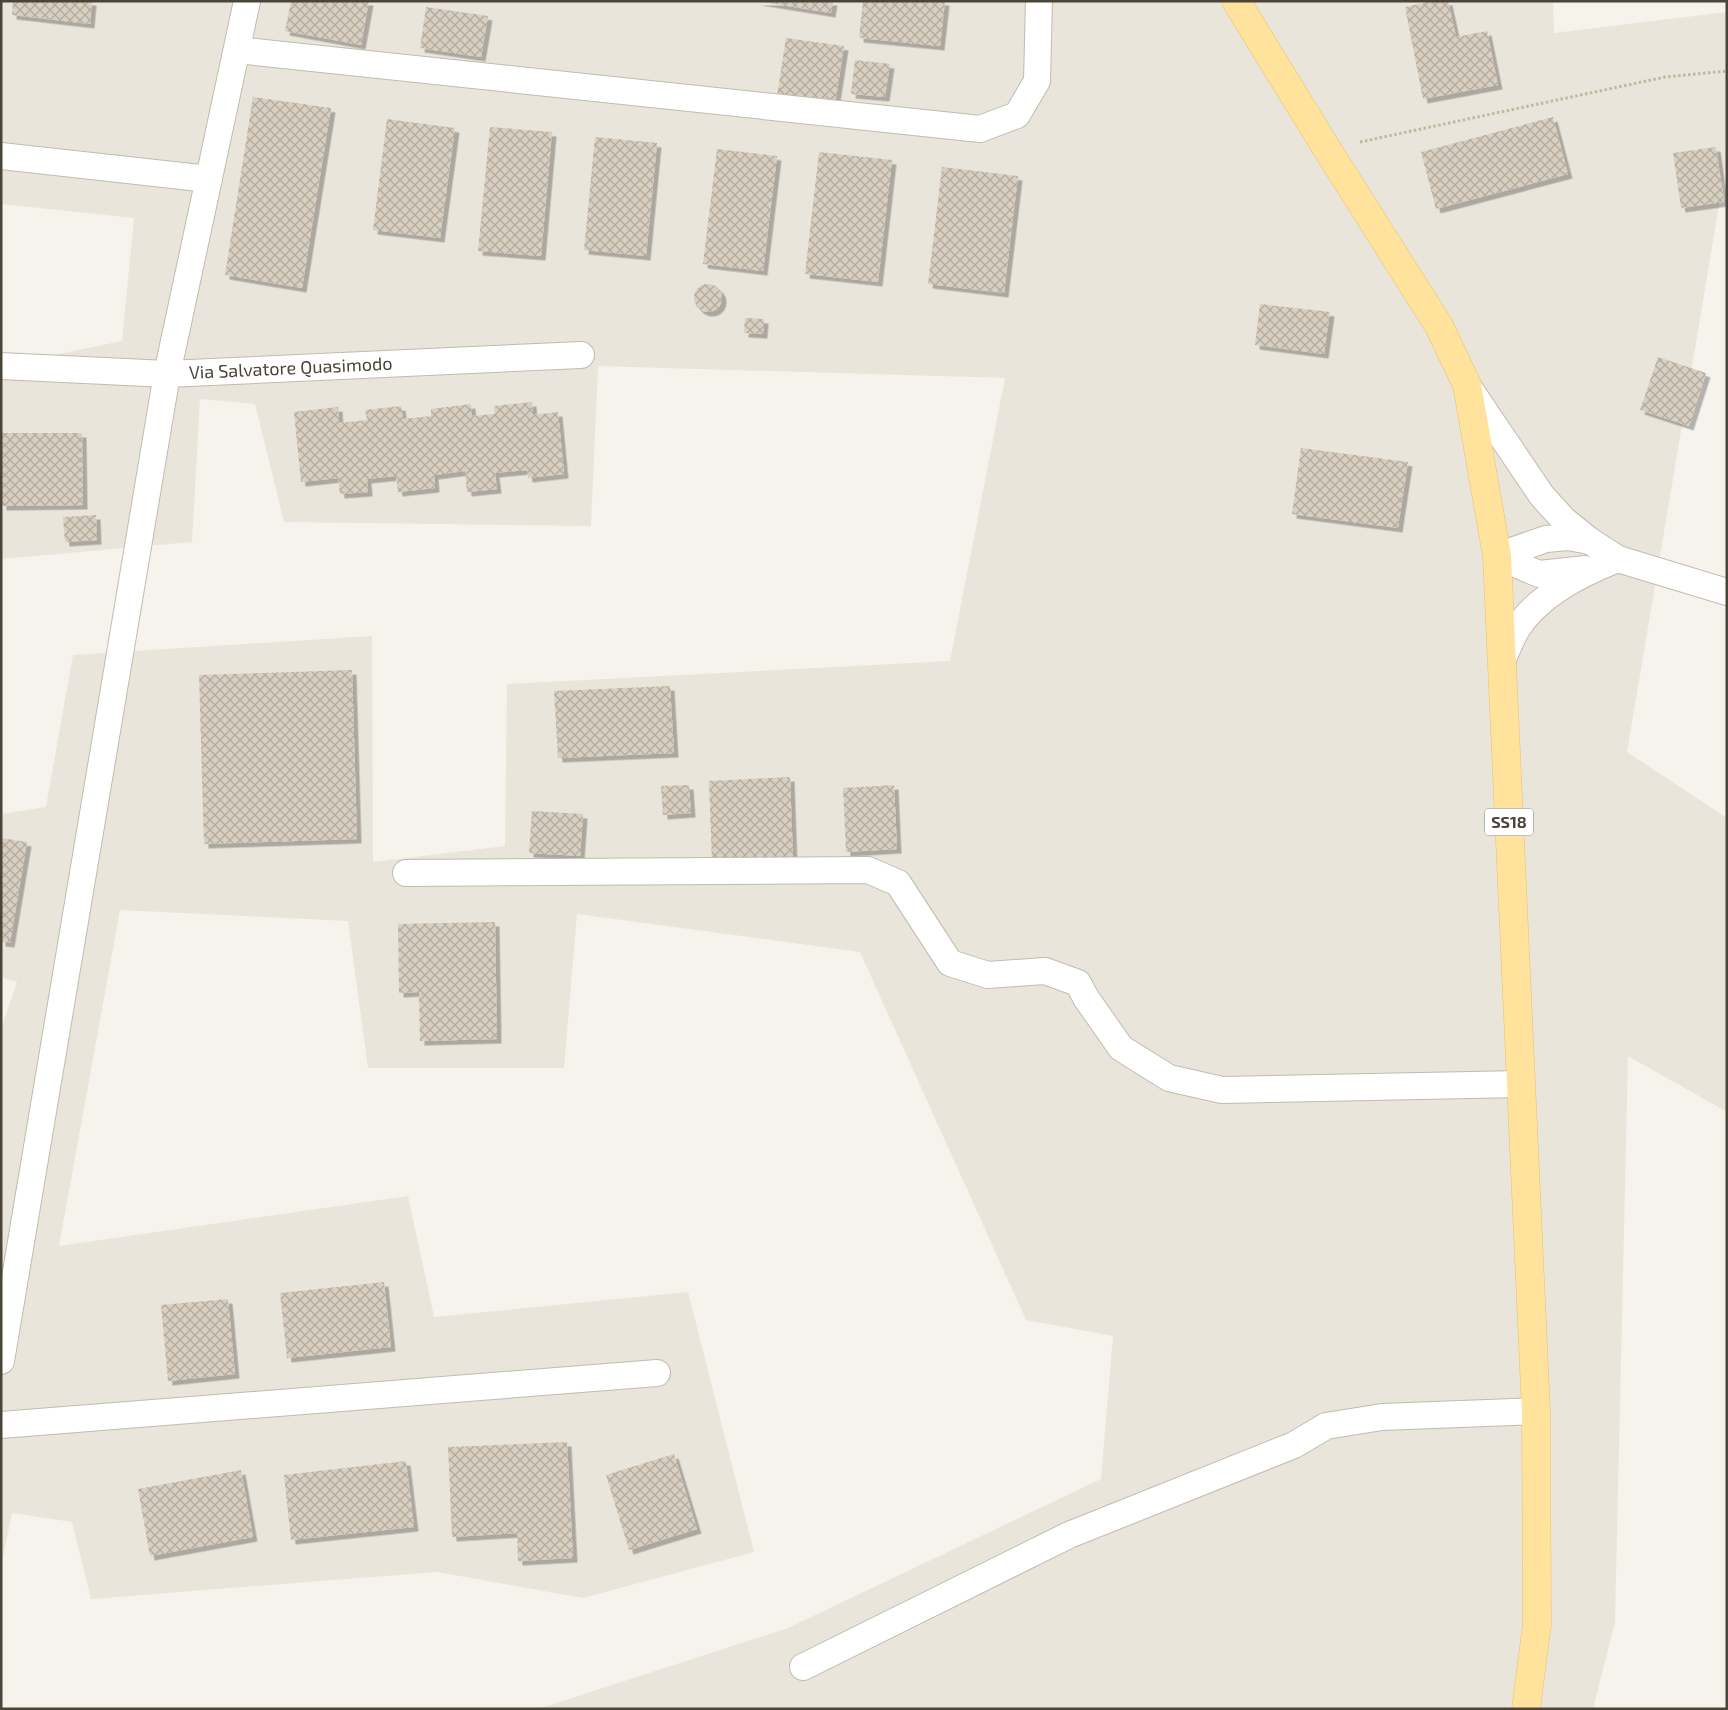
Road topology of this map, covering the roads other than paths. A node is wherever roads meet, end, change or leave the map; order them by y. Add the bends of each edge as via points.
1 (247, 1) edge
2 (1039, 1) edge
3 (1236, 1) edge
4 (237, 50) junction
5 (1, 156) edge
6 (209, 179) junction
7 (581, 355) dead end
8 (1, 366) edge
9 (167, 374) junction
10 (1467, 385) junction
11 (1590, 541) junction
12 (1497, 556) junction
13 (1618, 559) junction
14 (1594, 568) junction
15 (1727, 592) edge
16 (1502, 661) junction
17 (406, 873) dead end
18 (1521, 1084) junction
19 (1, 1361) edge
20 (657, 1373) dead end
21 (1536, 1410) junction
22 (1, 1425) edge
23 (803, 1667) dead end
24 (1526, 1709) edge

1 - 4 street
2 - 4 street via 1037,81 1017,115 980,129
3 - 10 main road, SS18 via 1440,326
4 - 6 street
5 - 6 street
6 - 9 street
7 - 9 street, Via Salvatore Quasimodo
8 - 9 street, Via Salvatore Quasimodo
9 - 19 street
10 - 11 street via 1542,496
10 - 12 main road, SS18
11 - 12 street via 1546,538
11 - 13 street
12 - 14 street via 1539,574
12 - 16 main road, SS18
13 - 14 street
13 - 15 street
14 - 16 street via 1542,599 1518,628
16 - 18 main road, SS18
17 - 18 street via 868,870 898,882 950,963 988,975 1045,971 1078,983 1120,1048 1169,1078 1222,1090
18 - 21 main road, SS18
20 - 22 street
21 - 23 street via 1382,1417 1326,1426 1294,1445 1069,1535
21 - 24 main road, SS18 via 1537,1624

